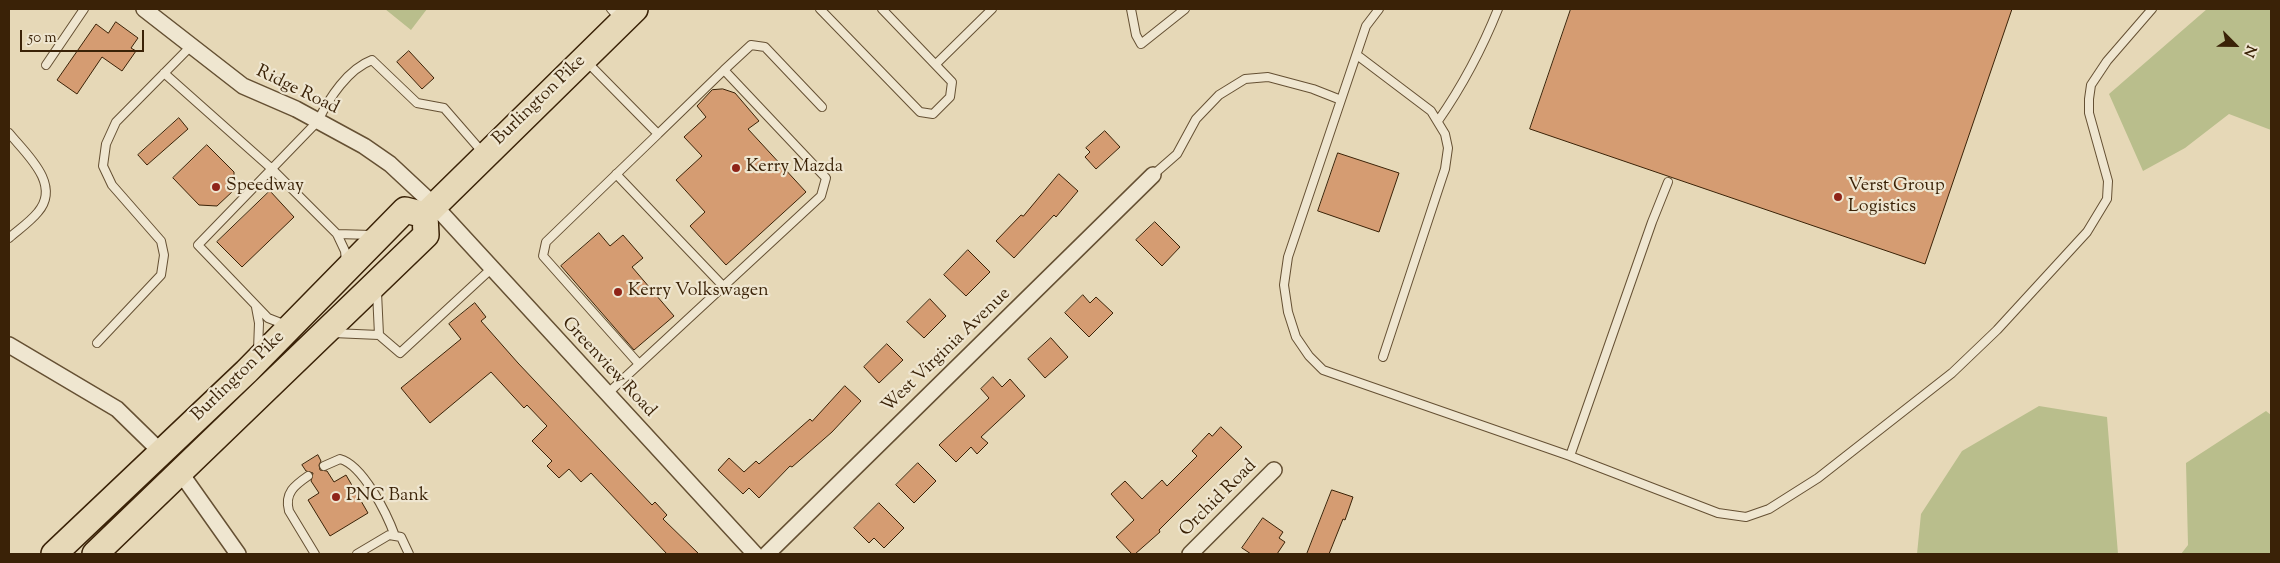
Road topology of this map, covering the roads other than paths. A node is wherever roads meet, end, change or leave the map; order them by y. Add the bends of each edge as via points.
1 (84, 9) edge
2 (144, 9) edge
3 (820, 9) edge
4 (882, 9) edge
5 (992, 9) edge
6 (1131, 9) edge
7 (1185, 9) edge
8 (1379, 9) edge
9 (1498, 9) edge
10 (2152, 9) edge
11 (623, 13) edge
12 (191, 46) junction
13 (1357, 55) junction
14 (584, 59) junction
15 (936, 64) junction
16 (46, 65) dead end
17 (724, 70) junction
18 (164, 73) junction
19 (1341, 100) junction
20 (822, 107) dead end
21 (318, 121) junction
22 (1438, 121) junction
23 (9, 133) edge
24 (658, 134) junction
25 (485, 156) junction
26 (272, 169) junction
27 (616, 174) junction
28 (1153, 175) joint
29 (1668, 182) dead end
30 (429, 210) junction
31 (384, 232) junction
32 (337, 234) junction
33 (9, 238) edge
34 (348, 269) junction
35 (491, 269) junction
36 (377, 282) junction
37 (723, 286) junction
38 (256, 307) junction
39 (292, 326) junction
40 (324, 333) junction
41 (379, 335) junction
42 (97, 343) dead end
43 (9, 344) edge
44 (1383, 357) dead end
45 (257, 362) junction
46 (639, 364) junction
47 (607, 394) junction
48 (161, 452) junction
49 (1570, 456) junction
50 (324, 466) dead end
51 (1274, 470) dead end
52 (180, 472) junction
53 (308, 476) dead end
54 (395, 536) junction
55 (54, 554) edge
56 (95, 554) edge
57 (238, 554) edge
58 (315, 554) edge
59 (357, 554) edge
60 (409, 554) edge
61 (755, 554) edge
62 (767, 554) edge
63 (1190, 554) edge

1 - 16 lane
2 - 12 street, Ridge Road
3 - 15 lane via 920,112 933,114 950,97 952,82
4 - 15 lane
5 - 15 lane
6 - 7 lane via 1141,44
8 - 13 lane via 1366,26
9 - 22 lane via 1480,52
10 - 49 lane via 2107,61 2092,85 2090,112 2108,181 2107,199 2102,210 1997,330 1952,373 1889,424 1818,478 1769,509 1746,517 1718,513
11 - 14 main road, Burlington Pike
12 - 18 lane
12 - 21 street, Ridge Road via 244,86
13 - 19 lane
13 - 22 lane via 1431,111
14 - 24 lane
14 - 25 main road, Burlington Pike
17 - 20 lane via 750,45 764,47
17 - 24 lane
17 - 37 lane via 826,178 821,196
18 - 26 lane
18 - 42 lane via 116,122 106,144 103,166 112,186 161,241 164,255 161,275
19 - 28 lane via 1268,77 1245,79 1219,95 1207,107 1196,119 1177,154
19 - 49 lane via 1288,257 1284,284 1296,337 1323,370
21 - 25 lane via 325,105 346,80 362,64 372,60 417,103 444,108
21 - 26 lane
21 - 30 street, Ridge Road via 390,164
22 - 44 lane via 1448,148 1445,169
23 - 33 lane via 43,173 46,192 39,211
24 - 27 lane
25 - 30 main road, Burlington Pike
26 - 32 lane
26 - 38 lane via 198,245
27 - 37 lane
27 - 46 lane via 546,242 543,256
28 - 62 street, West Virginia Avenue
29 - 49 lane
30 - 31 main road, Burlington Pike via 405,210
30 - 35 street, Greenview Road
30 - 36 main road, Burlington Pike via 426,235
31 - 32 lane
31 - 34 main road, Burlington Pike
32 - 34 lane
34 - 39 main road, Burlington Pike
35 - 41 lane via 400,353
35 - 47 street, Greenview Road
36 - 40 main road, Burlington Pike
36 - 41 lane
37 - 46 lane
38 - 39 lane via 268,318
38 - 45 lane
39 - 45 main road, Burlington Pike
40 - 41 lane
40 - 52 main road, Burlington Pike
43 - 48 street via 117,409
45 - 48 main road, Burlington Pike
46 - 47 lane
47 - 61 street, Greenview Road
48 - 55 main road, Burlington Pike
50 - 54 lane via 340,459 354,465 384,509
51 - 63 street, Orchid Road
52 - 56 main road, Burlington Pike
52 - 57 street
53 - 58 lane via 291,491 287,505
54 - 59 lane via 389,535
54 - 60 lane via 401,537

